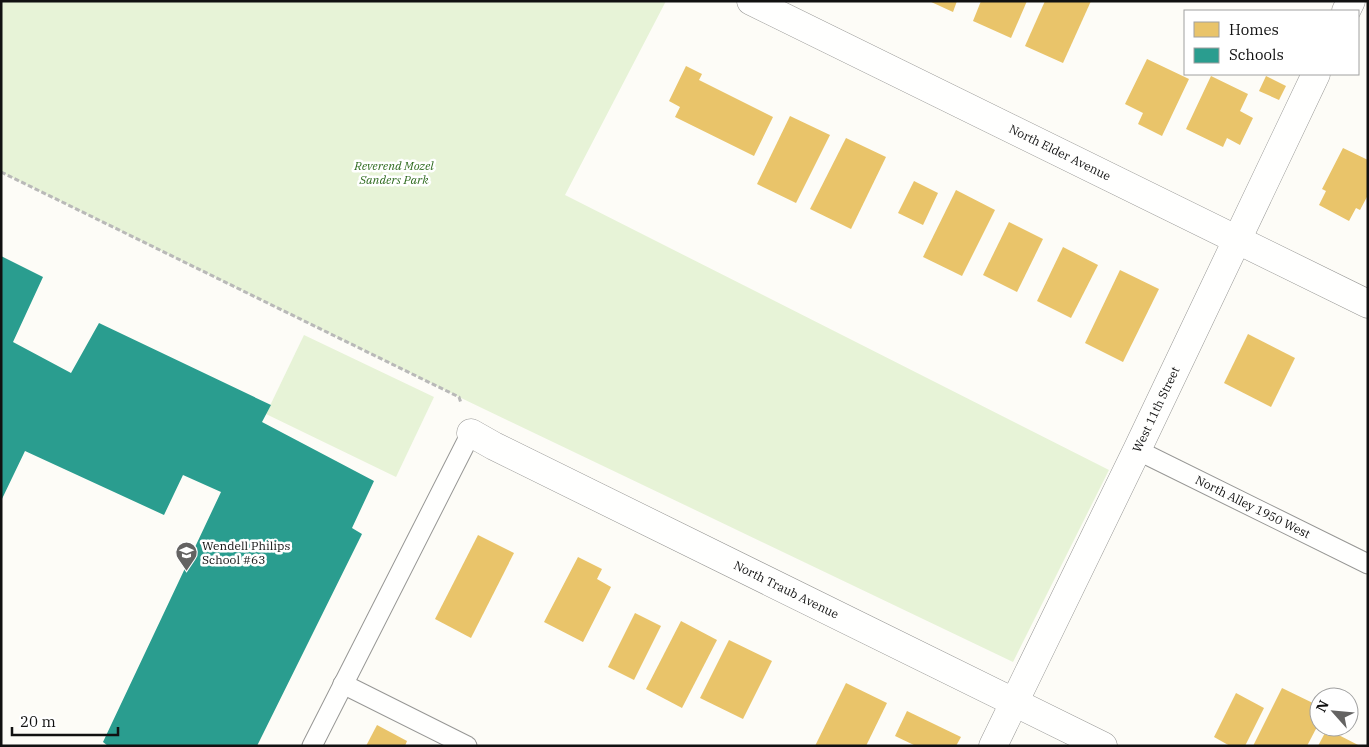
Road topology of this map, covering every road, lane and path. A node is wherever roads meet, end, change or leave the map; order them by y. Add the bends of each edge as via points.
1 (752, 1) edge
2 (1316, 75) edge
3 (1, 172) edge
4 (1238, 240) junction
5 (1368, 304) edge
6 (470, 433) junction
7 (1137, 450) junction
8 (1368, 564) edge
9 (343, 684) junction
10 (1015, 702) junction
11 (312, 746) edge
12 (467, 746) edge
13 (993, 746) edge
14 (1103, 746) edge

1 - 4 street, North Elder Avenue
2 - 4 street, West 11th Street
3 - 6 path via 459,397
4 - 5 street, North Elder Avenue
4 - 7 street, West 11th Street
6 - 9 lane
6 - 10 street, North Traub Avenue
7 - 8 lane, North Alley 1950 West
7 - 10 street, West 11th Street
9 - 11 lane
9 - 12 lane
10 - 13 street, West 11th Street
10 - 14 street, North Traub Avenue

